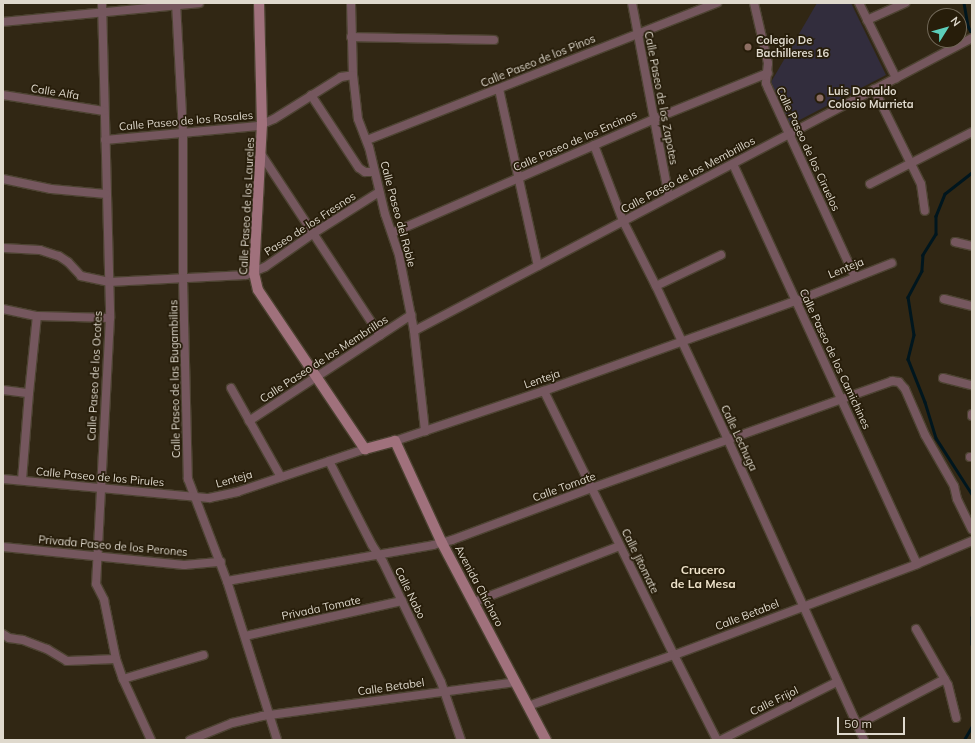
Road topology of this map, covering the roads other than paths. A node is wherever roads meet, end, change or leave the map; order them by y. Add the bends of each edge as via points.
1 (102, 3) edge
2 (199, 3) edge
3 (259, 3) edge
4 (351, 3) edge
5 (632, 3) edge
6 (717, 3) edge
7 (754, 3) edge
8 (859, 3) edge
9 (905, 3) edge
10 (176, 4) edge
11 (102, 13) junction
12 (867, 20) junction
13 (3, 22) edge
14 (638, 34) junction
15 (351, 37) junction
16 (972, 38) edge
17 (494, 40) dead end
18 (768, 73) junction
19 (352, 75) junction
20 (896, 78) junction
21 (499, 89) junction
22 (874, 89) junction
23 (3, 95) edge
24 (311, 95) junction
25 (104, 111) junction
26 (654, 119) junction
27 (262, 124) junction
28 (972, 132) edge
29 (183, 133) junction
30 (789, 134) junction
31 (105, 140) junction
32 (367, 140) junction
33 (594, 146) junction
34 (262, 154) junction
35 (911, 162) junction
36 (733, 164) junction
37 (374, 172) junction
38 (3, 179) edge
39 (517, 179) junction
40 (870, 184) dead end
41 (379, 192) junction
42 (106, 194) junction
43 (669, 197) junction
44 (925, 212) dead end
45 (623, 221) junction
46 (314, 233) junction
47 (392, 233) junction
48 (955, 242) dead end
49 (972, 246) edge
50 (3, 248) edge
51 (721, 255) dead end
52 (892, 262) dead end
53 (538, 266) junction
54 (254, 273) junction
55 (855, 277) junction
56 (184, 279) junction
57 (109, 282) junction
58 (656, 286) junction
59 (944, 299) dead end
60 (796, 301) junction
61 (972, 306) edge
62 (3, 309) edge
63 (411, 315) junction
64 (37, 316) junction
65 (110, 318) junction
66 (414, 332) junction
67 (380, 335) junction
68 (681, 341) junction
69 (316, 378) junction
70 (943, 378) dead end
71 (972, 385) edge
72 (231, 388) dead end
73 (3, 390) edge
74 (544, 391) junction
75 (28, 393) junction
76 (841, 399) junction
77 (249, 421) junction
78 (425, 431) junction
79 (395, 440) junction
80 (728, 440) junction
81 (365, 450) junction
82 (329, 461) junction
83 (281, 477) junction
84 (3, 479) edge
85 (22, 480) junction
86 (100, 487) junction
87 (592, 488) junction
88 (194, 498) junction
89 (972, 530) edge
90 (972, 541) edge
91 (442, 543) junction
92 (620, 546) junction
93 (3, 547) edge
94 (378, 554) junction
95 (97, 555) junction
96 (221, 562) junction
97 (916, 564) junction
98 (228, 581) junction
99 (402, 601) junction
100 (474, 602) junction
101 (803, 606) junction
102 (916, 629) dead end
103 (3, 634) edge
104 (245, 636) junction
105 (204, 655) dead end
106 (674, 655) junction
107 (116, 659) junction
108 (122, 679) junction
109 (945, 679) junction
110 (516, 682) junction
111 (837, 682) junction
112 (444, 691) junction
113 (528, 706) junction
114 (269, 715) junction
115 (956, 718) dead end
116 (857, 724) junction
117 (151, 740) edge
118 (190, 740) edge
119 (277, 740) edge
120 (461, 740) edge
121 (546, 740) edge
122 (718, 740) edge
123 (721, 740) edge
124 (863, 740) edge

1 - 11 street, Calle Paseo de los Ocotes
2 - 10 street
3 - 27 street, Calle Paseo de los Laureles
4 - 15 street, Calle Paseo del Roble
5 - 14 street, Calle Paseo de los Zapotes
6 - 14 street, Calle Paseo de los Pinos
7 - 18 street, Calle Paseo de los Ciruelos
8 - 12 street
9 - 12 street
10 - 11 street
10 - 29 street, Calle Paseo de las Bugambilias
11 - 13 street
11 - 25 street, Calle Paseo de los Ocotes
12 - 20 street
14 - 21 street, Calle Paseo de los Pinos
14 - 26 street, Calle Paseo de los Zapotes
15 - 17 street
15 - 19 street, Calle Paseo del Roble
16 - 20 street, Calle Paseo de los Membrillos
18 - 26 street, Calle Paseo de los Encinos
18 - 30 street, Calle Paseo de los Ciruelos via 766,83
19 - 24 street, Calle Paseo de los Rosales via 341,78
19 - 32 street, Calle Paseo del Roble via 358,119
20 - 22 street, Calle Paseo de los Membrillos
21 - 32 street, Calle Paseo de los Pinos
21 - 39 street
22 - 30 street, Calle Paseo de los Membrillos
22 - 35 street
23 - 25 street, Calle Alfa
24 - 27 street, Calle Paseo de los Rosales
24 - 37 street via 359,168 365,172
25 - 31 street, Calle Paseo de los Ocotes
26 - 33 street, Calle Paseo de los Encinos
26 - 43 street, Calle Paseo de los Zapotes
27 - 29 street, Calle Paseo de los Rosales
27 - 34 street, Calle Paseo de los Laureles
28 - 35 street
29 - 31 street, Calle Paseo de los Rosales
29 - 56 street, Calle Paseo de las Bugambilias
30 - 36 street, Calle Paseo de los Membrillos
30 - 55 street, Calle Paseo de los Ciruelos
31 - 42 street, Calle Paseo de los Ocotes
32 - 37 street, Calle Paseo del Roble
33 - 39 street, Calle Paseo de los Encinos
33 - 45 street, Calle Lechuga
34 - 46 street
34 - 54 street, Calle Paseo de los Laureles
35 - 40 street
35 - 44 street via 923,189
36 - 43 street, Calle Paseo de los Membrillos
36 - 60 street, Calle Paseo de los Camichines
37 - 41 street, Calle Paseo del Roble
38 - 42 street via 51,189
39 - 47 street, Calle Paseo de los Encinos
39 - 53 street
41 - 46 street, Paseo de los Fresnos
41 - 47 street, Calle Paseo del Roble
42 - 57 street, Calle Paseo de los Ocotes
43 - 45 street, Calle Paseo de los Membrillos
45 - 53 street, Calle Paseo de los Membrillos
45 - 58 street, Calle Lechuga
46 - 54 street, Paseo de los Fresnos
46 - 67 street
47 - 63 street, Calle Paseo del Roble
48 - 49 street
50 - 57 street, Paseo de los Fresnos via 40,250 59,256 80,276
51 - 58 street
52 - 55 street, Lenteja
53 - 66 street, Calle Paseo de los Membrillos
54 - 56 street, Paseo de los Fresnos
54 - 69 street, Calle Paseo de los Laureles via 261,296
55 - 60 street, Lenteja
56 - 57 street, Paseo de los Fresnos
56 - 88 street, Calle Paseo de las Bugambilias via 188,480
57 - 65 street, Calle Paseo de los Ocotes
58 - 68 street, Calle Lechuga
59 - 61 street
60 - 68 street, Lenteja
60 - 76 street, Calle Paseo de los Camichines
62 - 64 street
63 - 66 street, Calle Paseo del Roble
63 - 67 street, Calle Paseo de los Membrillos
64 - 65 street
64 - 75 street
65 - 86 street, Calle Paseo de los Ocotes
66 - 78 street, Calle Paseo del Roble
67 - 69 street, Calle Paseo de los Membrillos
68 - 74 street, Lenteja
68 - 80 street, Calle Lechuga
69 - 77 street, Calle Paseo de los Membrillos
69 - 81 street, Calle Paseo de los Laureles
70 - 71 street
72 - 77 street
73 - 75 street
74 - 78 street, Lenteja
74 - 87 street, Calle Jitomate
75 - 85 street
76 - 80 street, Calle Tomate
76 - 89 street, Calle Tomate via 892,381 899,382 905,389 925,435 954,486 957,499
76 - 97 street, Calle Paseo de los Camichines
77 - 83 street
78 - 79 street, Lenteja
79 - 81 street, Lenteja
79 - 91 street, Avenida Chícharo
80 - 87 street, Calle Tomate
80 - 101 street, Calle Lechuga
81 - 82 street, Lenteja
82 - 83 street, Lenteja
82 - 94 street, Calle Nabo
83 - 88 street, Lenteja via 223,496
84 - 85 street, Calle Paseo de los Pirules
85 - 86 street, Calle Paseo de los Pirules
86 - 88 street, Calle Paseo de los Pirules
86 - 95 street, Calle Paseo de los Ocotes
87 - 91 street, Calle Tomate
87 - 92 street, Calle Jitomate
88 - 96 street, Calle Paseo de las Bugambilias
90 - 97 street, Calle Betabel
91 - 94 street, Calle Tomate
91 - 100 street, Avenida Chícharo
92 - 100 street
92 - 106 street, Calle Jitomate
93 - 95 street, Privada Paseo de los Perones
94 - 98 street, Calle Tomate
94 - 99 street, Calle Nabo
95 - 96 street, Privada Paseo de los Perones via 184,565
95 - 107 street, Calle Paseo de los Ocotes via 96,584 104,600
96 - 98 street, Calle Paseo de las Bugambilias
97 - 101 street, Calle Betabel
98 - 104 street, Calle Paseo de las Bugambilias
99 - 104 street, Privada Tomate
99 - 112 street, Calle Nabo
100 - 110 street, Avenida Chícharo
101 - 106 street, Calle Betabel
101 - 111 street, Calle Lechuga
102 - 109 street
103 - 107 street via 47,649 67,661
104 - 114 street, Calle Paseo de las Bugambilias
105 - 108 street
106 - 113 street, Calle Betabel
106 - 122 street, Calle Jitomate
107 - 108 street, Calle Paseo de los Ocotes
108 - 117 street, Calle Paseo de los Ocotes
109 - 115 street
109 - 116 street
110 - 112 street, Calle Betabel
110 - 113 street, Avenida Chícharo
111 - 116 street, Calle Lechuga
111 - 123 street, Calle Frijol
112 - 114 street, Calle Betabel
112 - 120 street, Calle Nabo
113 - 121 street, Avenida Chícharo
114 - 118 street, Calle Betabel via 232,723
114 - 119 street, Calle Paseo de las Bugambilias
116 - 124 street, Calle Lechuga

